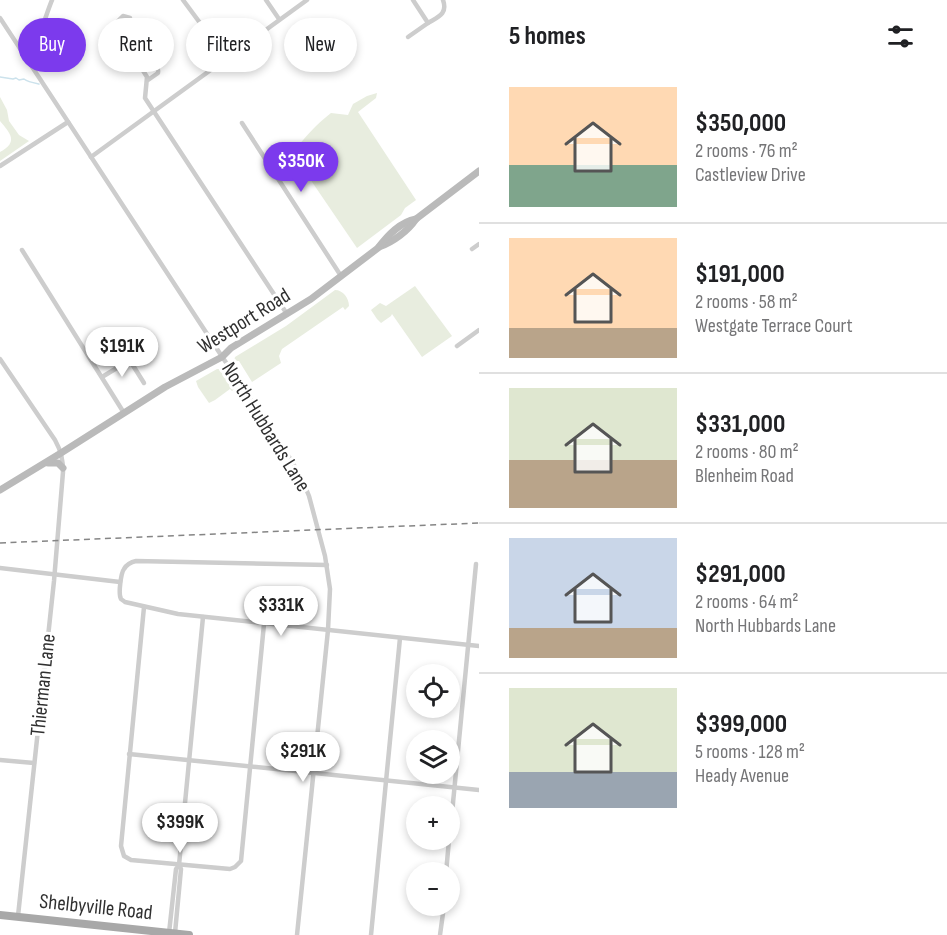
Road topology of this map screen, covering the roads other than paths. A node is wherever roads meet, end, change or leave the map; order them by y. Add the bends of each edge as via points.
1 (52, 0) edge
2 (183, 0) edge
3 (266, 0) edge
4 (307, 0) edge
5 (413, 0) edge
6 (443, 0) edge
7 (0, 18) edge
8 (45, 18) edge
9 (196, 18) edge
10 (279, 19) junction
11 (428, 23) junction
12 (272, 24) edge
13 (408, 37) dead end
14 (18, 45) edge
15 (36, 72) edge
16 (206, 72) edge
17 (148, 80) junction
18 (154, 111) junction
19 (68, 122) junction
20 (242, 123) dead end
21 (91, 156) junction
22 (0, 166) edge
23 (479, 171) edge
24 (479, 244) edge
25 (472, 249) dead end
26 (22, 250) dead end
27 (341, 276) junction
28 (287, 314) junction
29 (479, 330) edge
30 (117, 340) dead end
31 (457, 346) dead end
32 (222, 357) junction
33 (0, 359) edge
34 (130, 360) junction
35 (102, 377) junction
36 (144, 383) dead end
37 (124, 413) junction
38 (61, 453) junction
39 (45, 463) junction
40 (63, 468) junction
41 (0, 490) edge
42 (476, 564) dead end
43 (327, 565) junction
44 (0, 568) edge
45 (54, 574) junction
46 (120, 582) junction
47 (144, 607) junction
48 (203, 617) junction
49 (264, 624) junction
50 (328, 630) junction
51 (400, 638) junction
52 (468, 645) junction
53 (479, 646) edge
54 (129, 754) junction
55 (0, 760) edge
56 (190, 760) junction
57 (34, 763) junction
58 (250, 766) junction
59 (314, 773) junction
60 (386, 781) junction
61 (455, 788) junction
62 (479, 790) edge
63 (454, 796) edge
64 (179, 865) junction
65 (0, 915) edge
66 (18, 916) junction
67 (443, 916) edge
68 (172, 933) junction
69 (189, 935) edge
70 (297, 935) edge
71 (371, 935) edge
72 (440, 935) edge

1 - 8 street
2 - 9 street
3 - 10 street
4 - 10 street
5 - 11 street
6 - 11 street via 444,10
7 - 14 street, North Hubbards Lane
10 - 12 street
11 - 13 street
15 - 19 street, North Hubbards Lane
16 - 18 street
17 - 17 street via 131,51 114,33 123,16 129,18 136,40 158,65 158,74
17 - 18 street via 145,99
18 - 21 street
18 - 28 street
19 - 21 street, North Hubbards Lane
19 - 22 street
20 - 27 street
21 - 32 street, North Hubbards Lane
23 - 27 main road, Westport Road via 387,236 378,248
24 - 25 street
26 - 35 street
27 - 28 main road, Westport Road
28 - 32 main road, Westport Road
29 - 31 street
30 - 34 street
32 - 37 main road, Westport Road
32 - 43 street, North Hubbards Lane via 301,477
33 - 38 street
34 - 35 street
34 - 36 street
35 - 37 street
37 - 38 main road, Westport Road
38 - 39 main road, Westport Road
38 - 40 street, Thierman Lane
39 - 40 main road via 58,463
39 - 41 main road, Westport Road
40 - 45 street, Thierman Lane
42 - 52 street
43 - 46 street via 136,561 126,566
43 - 50 street, North Hubbards Lane
44 - 45 street
45 - 46 street
45 - 57 street, Thierman Lane
46 - 47 street via 122,600
47 - 48 street
47 - 54 street
48 - 49 street
48 - 56 street
49 - 50 street
49 - 58 street
50 - 51 street
50 - 59 street, North Hubbards Lane
51 - 52 street
51 - 60 street
52 - 53 street
52 - 61 street
54 - 56 street
54 - 64 street via 122,854 131,860
55 - 57 street
56 - 58 street
56 - 64 street
57 - 66 street, Thierman Lane
58 - 59 street
58 - 64 street via 239,863 231,869
59 - 60 street
59 - 70 street, North Hubbards Lane
60 - 61 street
60 - 71 street
61 - 62 street
61 - 63 street
64 - 68 street
65 - 66 main road, Shelbyville Road
66 - 68 main road, Shelbyville Road
67 - 72 street
68 - 69 main road, Shelbyville Road

